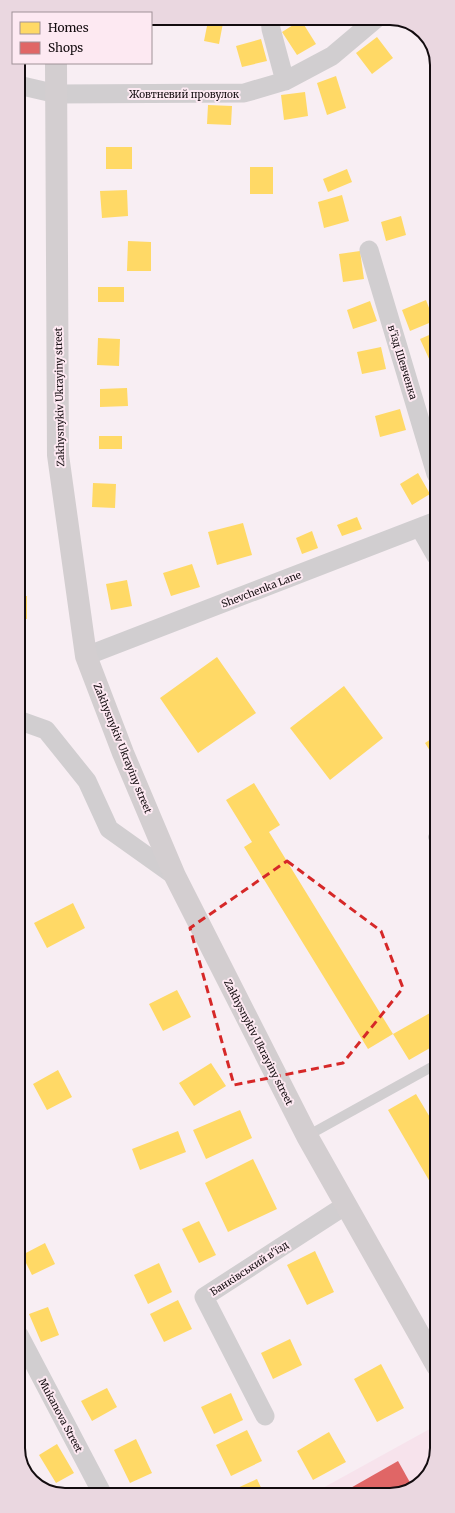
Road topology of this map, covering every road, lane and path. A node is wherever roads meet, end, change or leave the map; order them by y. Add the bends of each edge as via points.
1 (271, 25) edge
2 (369, 25) edge
3 (56, 64) edge
4 (285, 81) junction
5 (25, 87) edge
6 (57, 94) junction
7 (369, 250) dead end
8 (430, 454) edge
9 (428, 524) edge
10 (86, 656) junction
11 (25, 722) edge
12 (175, 876) junction
13 (430, 1068) edge
14 (307, 1136) junction
15 (346, 1205) junction
16 (25, 1346) edge
17 (430, 1354) edge
18 (265, 1416) dead end
19 (99, 1488) edge

1 - 4 street
2 - 4 street, Жовтневий провулок via 332,56
3 - 6 street, Zakhysnykiv Ukrayiny street
4 - 6 street, Жовтневий провулок via 244,93
5 - 6 street, Жовтневий провулок
6 - 10 street, Zakhysnykiv Ukrayiny street via 58,455
7 - 8 street, в'їзд Шевченка
9 - 10 street, Shevchenka Lane
10 - 12 street, Zakhysnykiv Ukrayiny street
11 - 12 street via 46,730 87,781 109,829
12 - 14 street, Zakhysnykiv Ukrayiny street
13 - 14 lane
14 - 15 street, Zakhysnykiv Ukrayiny street
15 - 17 street, Zakhysnykiv Ukrayiny street
15 - 18 street, Банківський в'їзд via 204,1297
16 - 19 street, Mukanova Street

